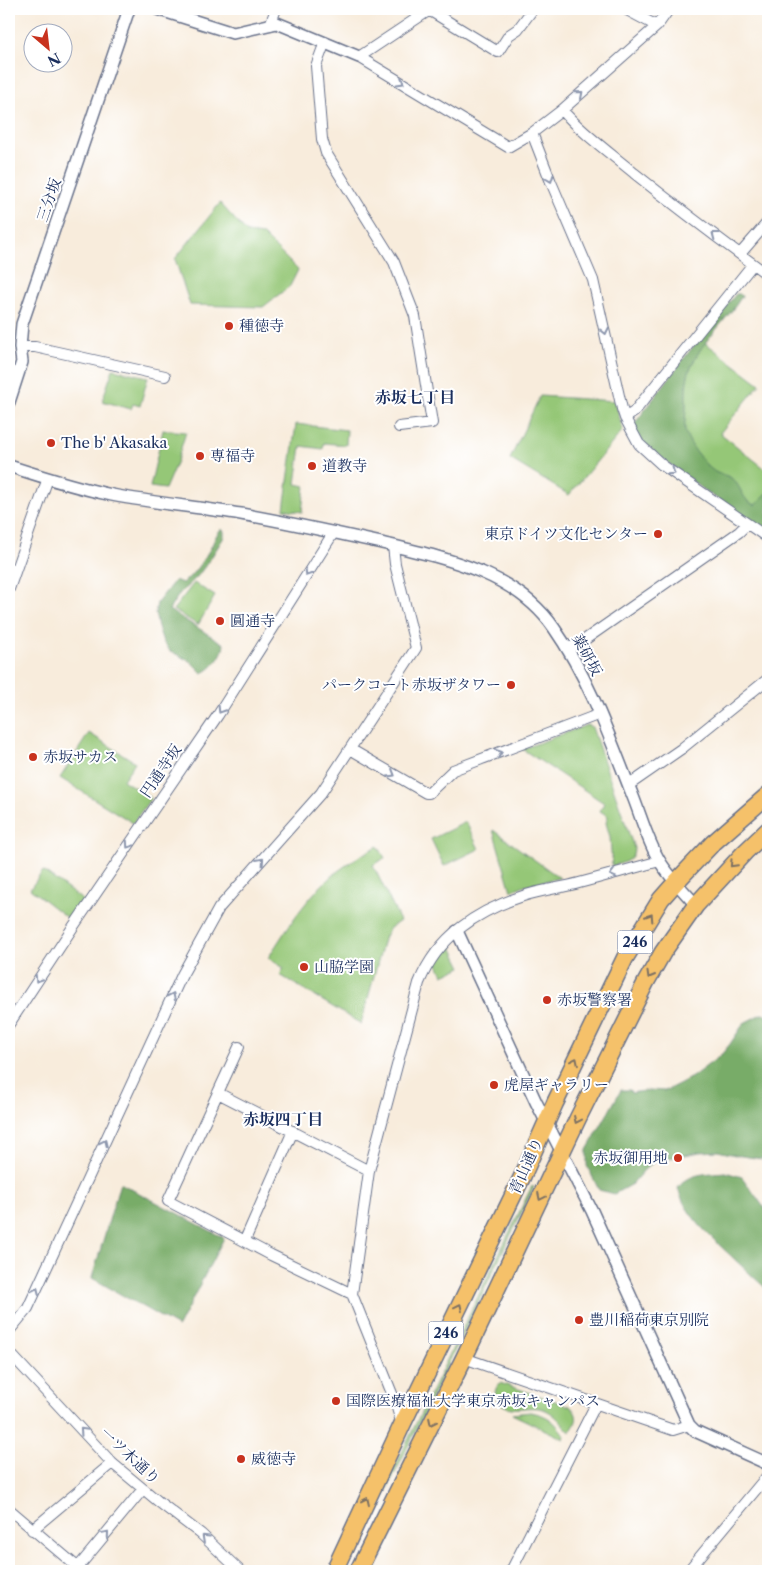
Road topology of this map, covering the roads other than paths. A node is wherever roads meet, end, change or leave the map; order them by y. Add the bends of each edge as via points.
1 (128, 9) edge
2 (157, 9) edge
3 (276, 9) edge
4 (532, 9) edge
5 (626, 9) edge
6 (669, 9) edge
7 (430, 10) edge
8 (270, 25) junction
9 (657, 26) junction
10 (325, 42) junction
11 (360, 57) junction
12 (562, 110) junction
13 (532, 133) junction
14 (768, 222) edge
15 (740, 254) junction
16 (753, 264) junction
17 (768, 275) edge
18 (14, 346) edge
19 (164, 376) dead end
20 (9, 402) edge
21 (625, 418) junction
22 (399, 427) dead end
23 (9, 466) edge
24 (48, 478) junction
25 (747, 524) junction
26 (334, 532) junction
27 (768, 538) edge
28 (392, 546) junction
29 (9, 589) edge
30 (567, 649) junction
31 (768, 679) edge
32 (600, 714) junction
33 (350, 749) junction
34 (629, 785) junction
35 (768, 795) edge
36 (768, 830) edge
37 (662, 864) junction
38 (676, 882) junction
39 (696, 906) junction
40 (457, 931) junction
41 (9, 1024) edge
42 (239, 1047) dead end
43 (218, 1093) junction
44 (546, 1121) junction
45 (293, 1130) junction
46 (562, 1153) junction
47 (369, 1171) junction
48 (245, 1240) junction
49 (352, 1294) junction
50 (9, 1331) edge
51 (9, 1352) edge
52 (464, 1358) junction
53 (596, 1404) junction
54 (402, 1425) junction
55 (689, 1425) junction
56 (112, 1463) junction
57 (768, 1464) edge
58 (768, 1475) edge
59 (143, 1489) junction
60 (9, 1509) edge
61 (32, 1530) junction
62 (345, 1545) junction
63 (78, 1570) edge
64 (240, 1571) edge
65 (329, 1571) edge
66 (334, 1571) edge
67 (358, 1571) edge
68 (511, 1571) edge
69 (688, 1571) edge

1 - 18 street, 三分坂
2 - 8 street via 233,33
3 - 8 street
4 - 7 street via 498,52
5 - 9 street
6 - 9 street
7 - 11 street
8 - 10 street via 276,24
12 -> 9 street
10 - 11 street
10 - 22 street via 316,66 326,153 394,262 415,316 432,423
11 -> 13 street via 508,147
12 - 13 street
15 -> 12 street via 597,143
13 -> 21 street via 592,280
14 - 15 street
15 - 16 street
16 - 17 street
16 - 21 street via 634,412
18 - 19 street via 35,347
18 - 20 street, 三分坂 via 22,362
21 -> 25 street via 639,444 662,465
23 - 24 street, 薬研坂
24 - 26 street, 薬研坂 via 110,494
24 - 29 street
25 - 27 street
25 - 30 street via 637,605
26 - 28 street, 薬研坂
26 -> 41 street, 円通寺坂 via 218,715
28 - 30 street, 薬研坂 via 468,567 518,592 538,608
28 - 33 street via 416,648
30 - 32 street, 薬研坂
31 - 34 street via 681,749
33 -> 32 street via 429,793 453,770
32 - 34 street, 薬研坂
50 -> 33 street via 28,1308 182,975 219,908 321,793
34 - 37 street, 薬研坂
35 - 38 highway, 青山通り / 246 via 713,843
36 -> 39 highway, 青山通り / 246
37 - 38 street, 薬研坂
37 -> 40 street via 524,895 488,910
38 - 39 street, 薬研坂
44 -> 38 highway, 青山通り / 246 via 625,958 661,899
39 -> 46 highway, 青山通り / 246 via 646,982
40 - 44 street
40 - 47 street via 431,957 419,982
42 - 43 street
43 - 45 street
43 - 48 street via 168,1200
44 - 46 street
54 -> 44 highway, 青山通り / 246
45 - 47 street
45 - 48 street
46 -> 52 highway, 青山通り / 246
46 - 55 street via 592,1211
47 - 49 street
48 - 49 street
49 - 54 street
56 -> 51 street, 一ツ木通り
52 - 53 street
52 -> 67 highway, 青山通り / 246
53 - 55 street via 673,1430
53 - 68 street
62 -> 54 highway, 青山通り / 246
55 - 57 street via 695,1431
56 - 59 street, 一ツ木通り
56 - 61 street
58 - 69 street
63 -> 59 street
64 -> 59 street, 一ツ木通り via 201,1534
60 - 61 street
61 - 63 street
62 - 65 highway
62 - 66 highway, 青山通り / 246

